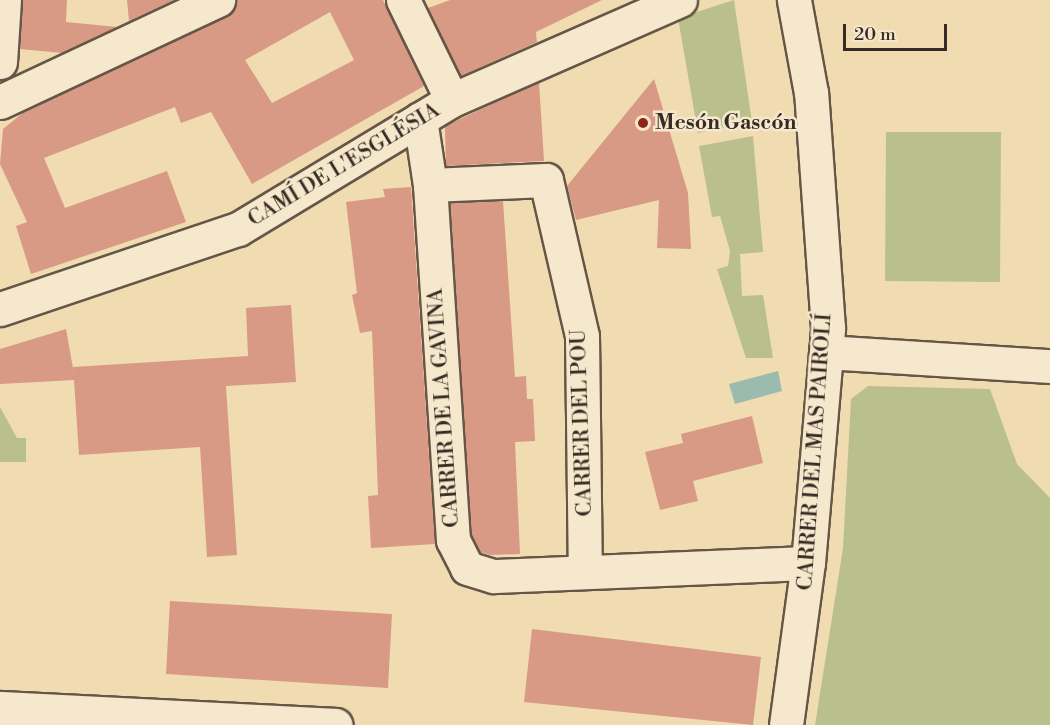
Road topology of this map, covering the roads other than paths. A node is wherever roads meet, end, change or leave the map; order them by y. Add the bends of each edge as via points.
1 (4, 0) edge
2 (218, 0) edge
3 (680, 0) edge
4 (794, 0) edge
5 (410, 2) edge
6 (0, 62) edge
7 (452, 100) junction
8 (0, 102) edge
9 (420, 119) junction
10 (430, 185) junction
11 (0, 309) edge
12 (826, 352) junction
13 (1050, 366) edge
14 (808, 563) junction
15 (585, 572) junction
16 (0, 708) edge
17 (336, 725) edge
18 (786, 725) edge

1 - 6 street
2 - 8 street
3 - 7 street, CAMÍ DE L'ESGLÉSIA
4 - 12 street, CARRER DEL MAS PAIROLÍ via 811,93
5 - 7 street
7 - 9 street, CAMÍ DE L'ESGLÉSIA
9 - 10 street, CARRER DE LA GAVINA
9 - 11 street, CAMÍ DE L'ESGLÉSIA via 238,229
10 - 15 street, CARRER DE LA GAVINA via 453,540 467,568 494,576
10 - 15 street, CARRER DEL POU via 546,180 582,336
12 - 13 street
12 - 14 street, CARRER DEL MAS PAIROLÍ
14 - 15 street, CARRER DE LA GAVINA
14 - 18 street, CARRER DEL MAS PAIROLÍ
16 - 17 street

